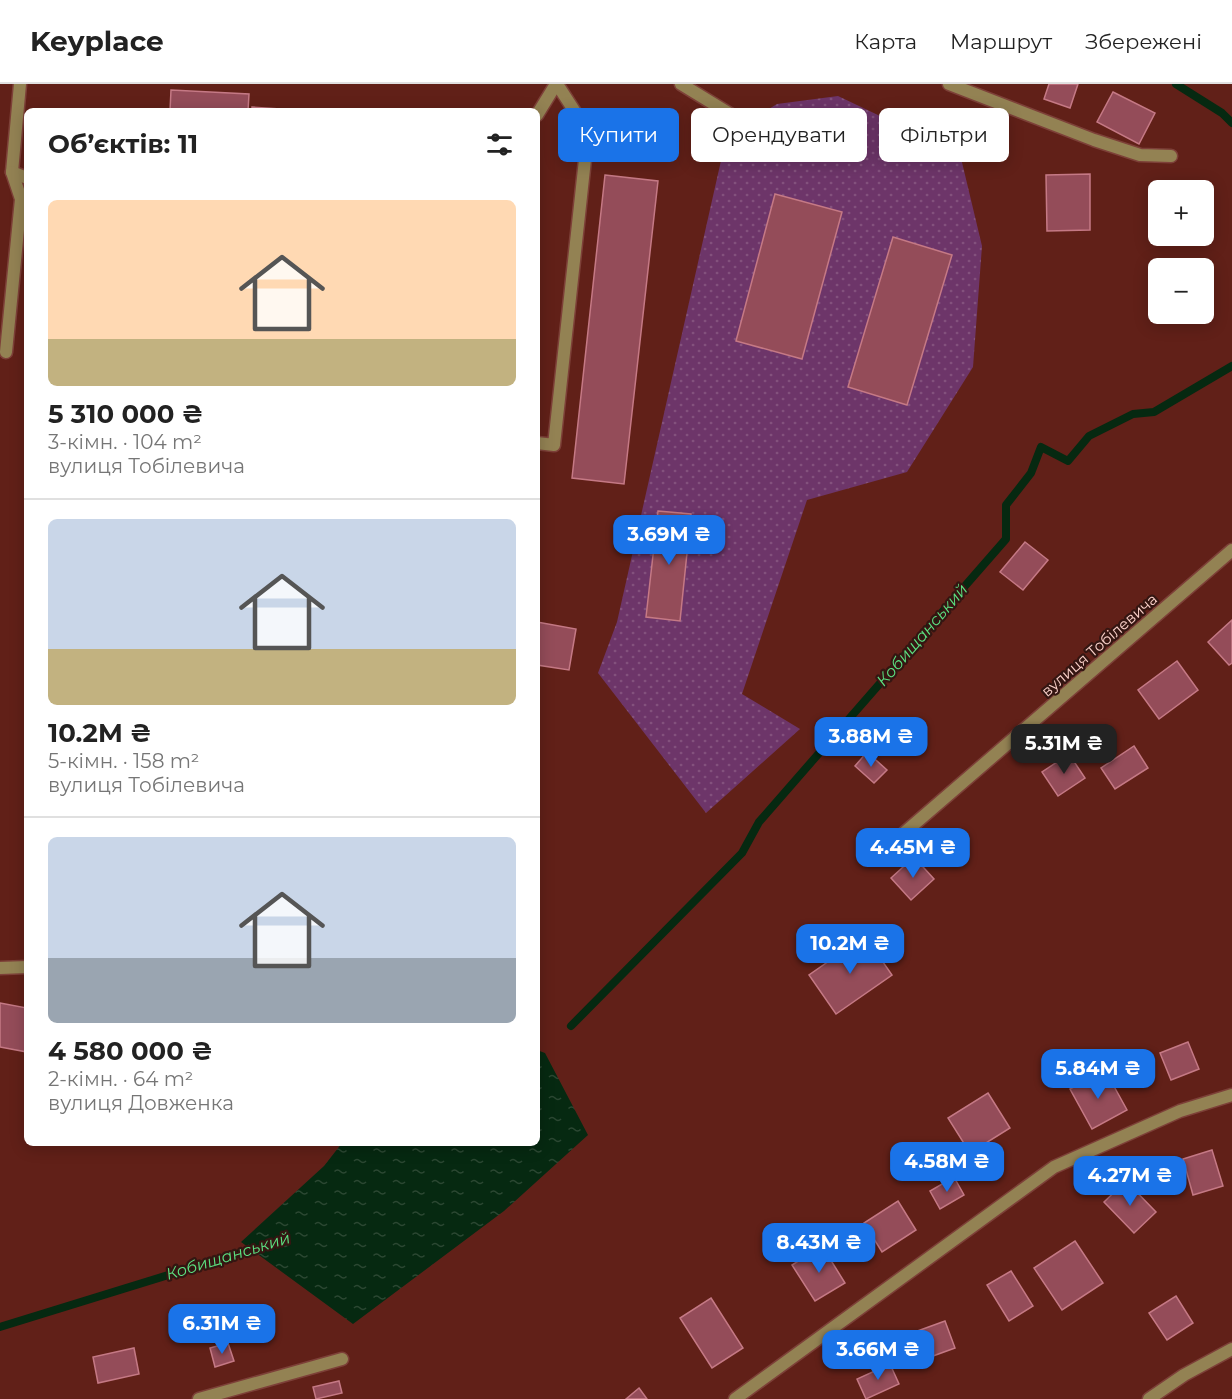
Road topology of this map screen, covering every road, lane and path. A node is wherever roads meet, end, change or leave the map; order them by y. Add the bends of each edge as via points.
1 (20, 84) edge
2 (556, 84) edge
3 (681, 84) edge
4 (949, 84) edge
5 (720, 108) edge
6 (540, 110) edge
7 (1171, 156) dead end
8 (12, 172) junction
9 (24, 177) edge
10 (6, 352) dead end
11 (540, 443) edge
12 (1232, 550) edge
13 (904, 833) dead end
14 (24, 967) edge
15 (0, 968) edge
16 (1232, 1095) edge
17 (1232, 1349) edge
18 (342, 1359) dead end
19 (199, 1399) edge
20 (735, 1399) edge
21 (1149, 1399) edge

1 - 8 street
2 - 6 street
2 - 11 street via 588,132 554,445
3 - 5 street
4 - 7 street via 1140,155
8 - 9 street
8 - 10 street via 21,199
12 - 13 street, вулиця Тобілевича
14 - 15 street
16 - 20 street via 1180,1111 1054,1167
17 - 21 street
18 - 19 street

